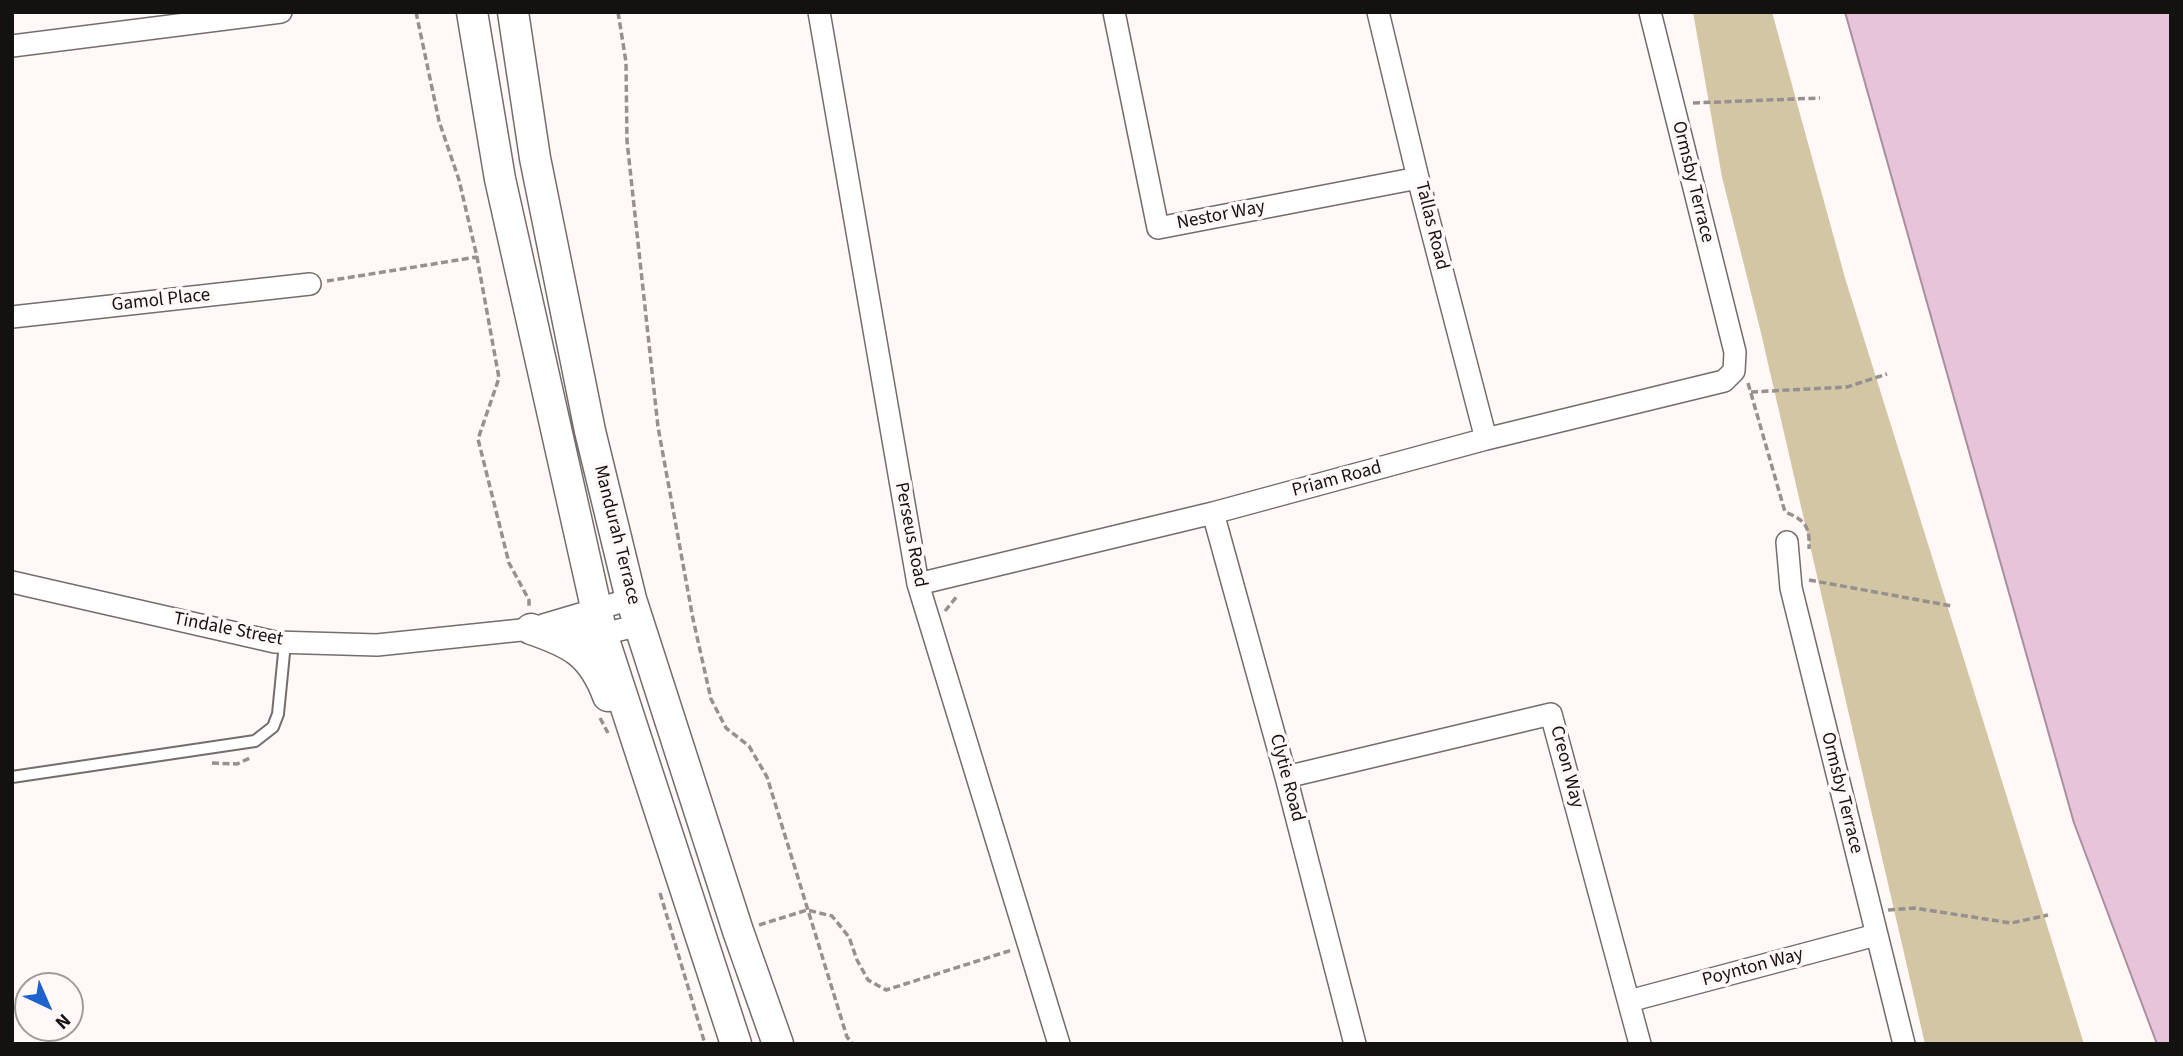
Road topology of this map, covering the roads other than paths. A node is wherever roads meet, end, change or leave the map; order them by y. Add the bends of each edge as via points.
1 (281, 12) edge
2 (472, 12) edge
3 (513, 12) edge
4 (819, 12) edge
5 (1114, 12) edge
6 (1378, 12) edge
7 (1650, 12) edge
8 (12, 46) edge
9 (1418, 178) junction
10 (310, 284) road end
11 (12, 317) edge
12 (1735, 352) joint
13 (1486, 439) junction
14 (1213, 513) junction
15 (1787, 542) dead end
16 (12, 582) edge
17 (918, 584) junction
18 (636, 612) junction
19 (600, 621) junction
20 (531, 629) junction
21 (285, 643) junction
22 (624, 739) junction
23 (12, 777) edge
24 (1286, 777) junction
25 (1876, 935) junction
26 (1629, 1001) junction
27 (736, 1044) edge
28 (778, 1044) edge
29 (1059, 1044) edge
30 (1355, 1044) edge
31 (1640, 1044) edge
32 (1904, 1044) edge

1 - 8 street
2 - 19 main road, Mandurah Terrace via 500,179
3 - 18 main road, Mandurah Terrace via 535,158 584,404
4 - 17 street, Perseus Road
5 - 9 street, Nestor Way via 1158,229
6 - 9 street, Tallas Road
7 - 12 street, Ormsby Terrace
9 - 13 street, Tallas Road
10 - 11 street, Gamol Place
12 - 13 street, Priam Road via 1734,371 1724,381
13 - 14 street, Priam Road
14 - 17 street, Priam Road
14 - 24 street, Clytie Road
15 - 25 street, Ormsby Terrace via 1791,588
16 - 21 street, Tindale Street
17 - 29 street, Perseus Road
18 - 19 street, Tindale Street
18 - 28 main road, Mandurah Terrace
19 - 20 street, Tindale Street
19 - 22 main road, Mandurah Terrace
20 - 21 street, Tindale Street via 377,645
20 - 22 main road via 566,641 590,662
21 - 23 lane via 278,714 272,727 255,741
22 - 27 main road, Mandurah Terrace
24 - 26 street, Creon Way via 1551,713
24 - 30 street, Clytie Road
25 - 26 street, Poynton Way
25 - 32 street, Ormsby Terrace
26 - 31 street, Creon Way

